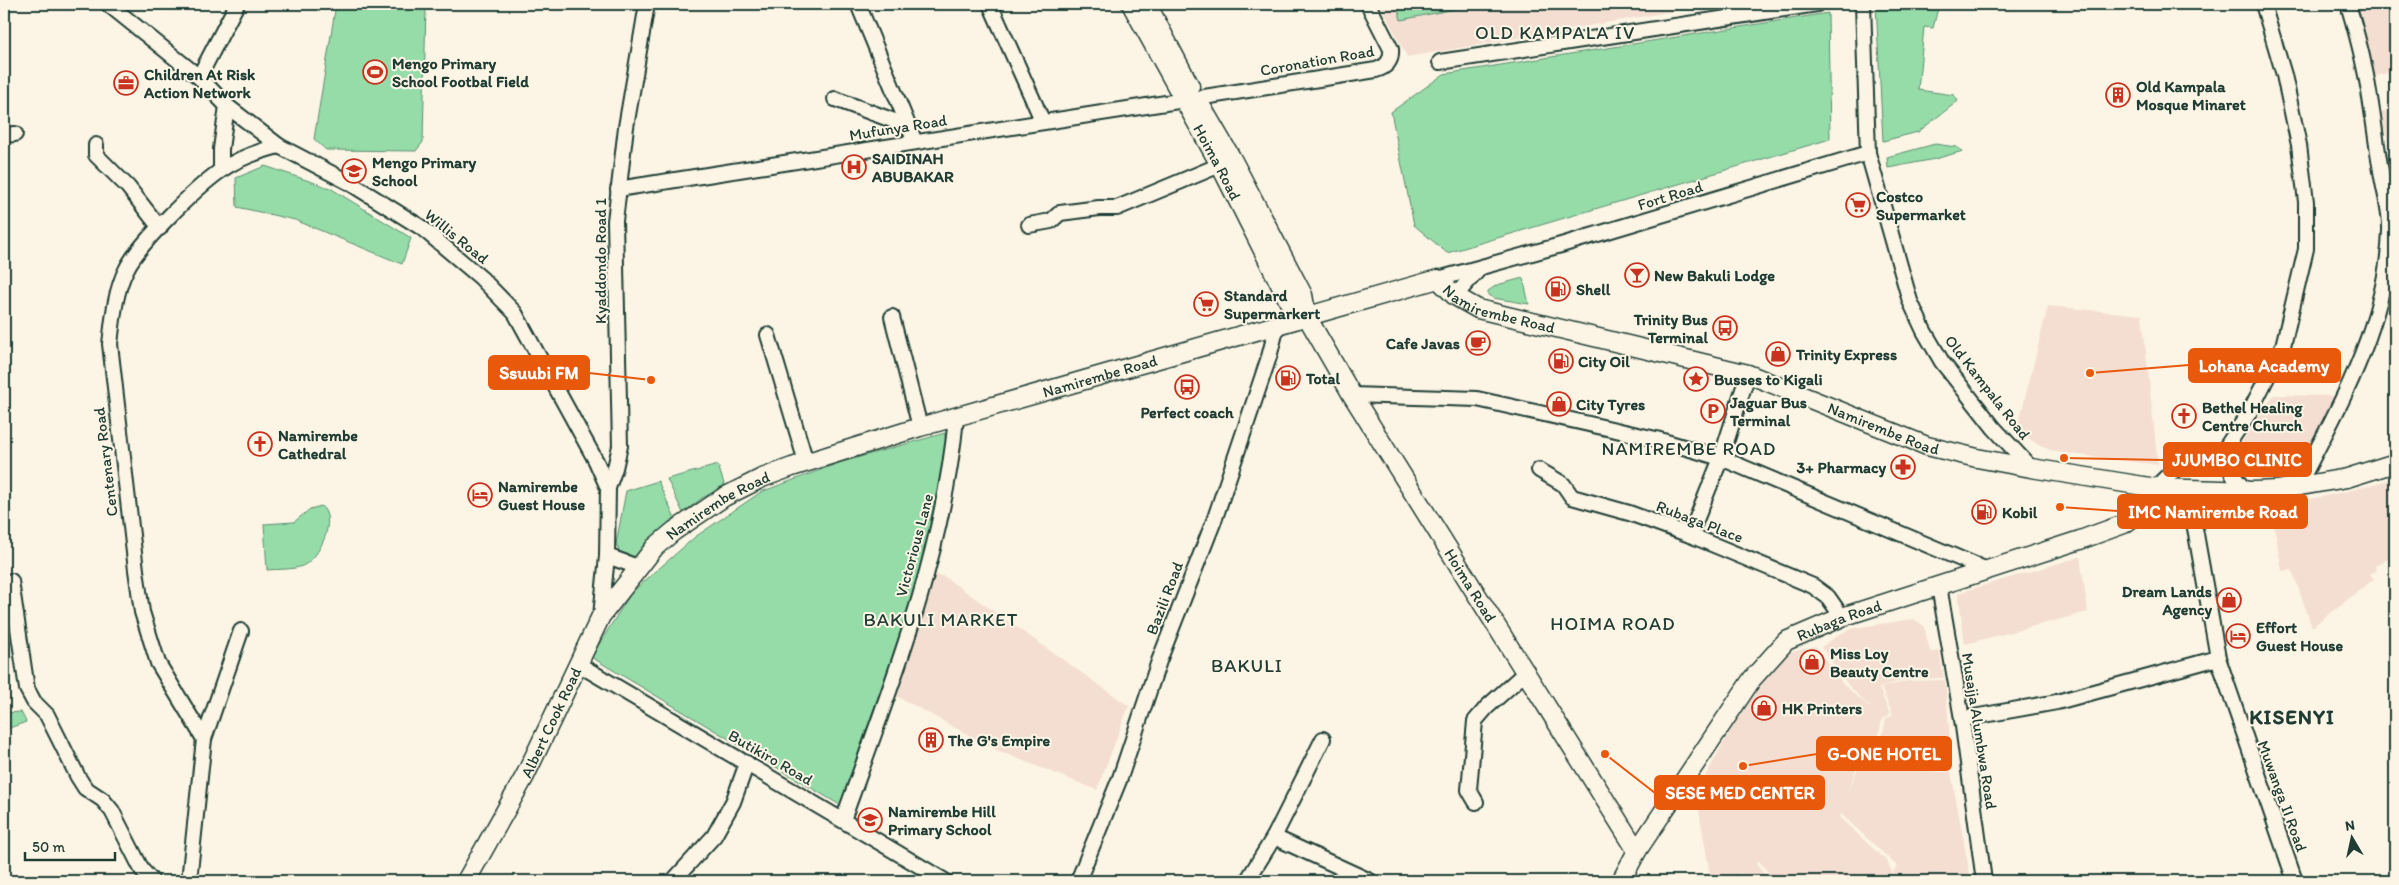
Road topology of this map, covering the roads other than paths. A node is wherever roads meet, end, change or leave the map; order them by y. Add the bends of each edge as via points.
1 (108, 4) edge
2 (237, 4) edge
3 (648, 4) edge
4 (858, 4) edge
5 (990, 4) edge
6 (1131, 4) edge
7 (1147, 4) edge
8 (1368, 4) edge
9 (1817, 4) edge
10 (1863, 4) edge
11 (2263, 4) edge
12 (2348, 4) edge
13 (1440, 62) dead end
14 (200, 77) junction
15 (1190, 98) junction
16 (835, 99) dead end
17 (227, 106) junction
18 (1043, 122) junction
19 (908, 126) junction
20 (915, 142) junction
21 (96, 145) dead end
22 (280, 146) junction
23 (1868, 153) junction
24 (1220, 165) junction
25 (221, 170) junction
26 (618, 189) junction
27 (1029, 224) dead end
28 (160, 228) junction
29 (1480, 268) junction
30 (1438, 279) junction
31 (1455, 296) junction
32 (892, 317) dead end
33 (1307, 317) junction
34 (1277, 326) junction
35 (768, 335) dead end
36 (1748, 374) junction
37 (1352, 395) junction
38 (956, 418) junction
39 (920, 428) junction
40 (2222, 453) junction
41 (1721, 458) junction
42 (806, 462) junction
43 (2395, 463) edge
44 (2031, 468) junction
45 (1539, 470) dead end
46 (2298, 486) junction
47 (608, 488) junction
48 (2156, 488) junction
49 (2188, 489) junction
50 (2245, 490) junction
51 (1690, 535) junction
52 (607, 556) junction
53 (638, 567) junction
54 (1987, 570) junction
55 (11, 581) dead end
56 (1939, 586) junction
57 (601, 616) junction
58 (1842, 617) junction
59 (241, 631) dead end
60 (2218, 658) junction
61 (578, 664) junction
62 (1527, 671) junction
63 (1962, 719) junction
64 (204, 739) junction
65 (1323, 739) dead end
66 (747, 763) junction
67 (1476, 802) dead end
68 (843, 820) junction
69 (1274, 837) junction
70 (1637, 851) junction
71 (152, 881) edge
72 (189, 881) edge
73 (466, 881) edge
74 (673, 881) edge
75 (945, 881) edge
76 (1078, 881) edge
77 (1247, 881) edge
78 (1370, 881) edge
79 (1621, 881) edge
80 (1984, 881) edge
81 (2295, 881) edge

1 - 14 street, Willis Road
2 - 14 street
3 - 26 street, Kyaddondo Road 1
4 - 19 street
5 - 18 street
6 - 15 main road, Hoima Road
7 - 15 main road, Hoima Road
8 - 15 street, Coronation Road via 1391,50 1392,57 1382,68
9 - 13 street
10 - 23 street, Old Kampala Road
11 - 40 street via 2284,75 2299,145 2306,202 2306,249 2283,346 2249,413
12 - 46 street via 2365,68 2390,231 2384,276 2370,333 2344,395
14 - 17 street, Willis Road
15 - 18 street, Mufunya Road
15 - 24 main road, Hoima Road
15 - 33 main road, Hoima Road via 1232,159 1303,295
16 - 19 street
17 - 22 street, Willis Road
17 - 25 street
18 - 20 street, Mufunya Road
19 - 20 street
20 - 26 street, Mufunya Road
21 - 28 street via 96,154 128,187
22 - 25 street, Centenary Road via 255,152
22 - 47 street, Willis Road via 350,183 422,228 481,278 515,313
23 - 29 street, Fort Road
23 - 44 street, Old Kampala Road via 1910,301 1924,331 1959,385
24 - 27 street via 1117,208 1060,214 1052,222
24 - 33 main road, Hoima Road via 1289,302
25 - 28 street, Centenary Road
26 - 47 street, Kyaddondo Road 1 via 620,446
28 - 64 street, Centenary Road via 126,268 113,316 110,344 142,612 158,662
29 - 30 street, Fort Road
29 - 31 street
30 - 31 main road, Namirembe Road
30 - 33 main road, Namirembe Road
31 - 36 main road, Namirembe Road via 1478,308
32 - 39 street
33 - 34 main road, Namirembe Road
33 - 37 main road, Hoima Road
34 - 38 main road, Namirembe Road
34 - 76 street, Bazili Road via 1215,518 1159,661 1120,778
35 - 42 street
36 - 41 street
36 - 44 main road, Namirembe Road via 1927,446
37 - 41 street via 1477,399 1656,438
37 - 62 main road, Hoima Road
38 - 39 main road, Namirembe Road
38 - 68 street, Victorious Lane via 948,479 930,561
39 - 42 main road, Namirembe Road
40 - 48 street via 2203,455 2179,466 2167,474
40 - 50 street
41 - 51 street
41 - 54 street
42 - 53 main road, Namirembe Road via 762,478 724,497 674,531
43 - 46 main road, Namirembe Road via 2347,478
44 - 48 main road, Namirembe Road
45 - 51 street, Rubaga Place via 1563,484 1572,497
46 - 50 main road, Namirembe Road
47 - 52 street, Willis Road
48 - 49 main road, Namirembe Road
48 - 54 main road, Rubaga Road via 2141,512 2124,524
49 - 50 main road, Namirembe Road
49 - 60 street, Muwanga II Road
51 - 58 street, Rubaga Place via 1813,586 1828,597
52 - 53 street
52 - 57 street, Willis Road
53 - 57 main road, Albert Cook Road
54 - 56 main road, Rubaga Road
55 - 71 street via 30,696 47,714 85,788 103,800 112,811 142,870
56 - 58 main road, Rubaga Road
56 - 63 street, Musajja Alumbwa Road
57 - 61 main road, Albert Cook Road
58 - 70 main road, Rubaga Road via 1797,635 1776,650 1752,679
59 - 64 street
60 - 63 street via 2058,702
60 - 81 street, Muwanga II Road
61 - 66 street, Butikiro Road
61 - 73 main road, Albert Cook Road via 525,776
62 - 67 street via 1487,706 1476,721 1468,790
62 - 70 main road, Hoima Road
63 - 80 street, Musajja Alumbwa Road
64 - 72 street
65 - 69 street
66 - 68 street, Butikiro Road
66 - 74 street via 733,802 714,836
68 - 75 street, Butikiro Road
69 - 77 street
69 - 78 street
70 - 79 main road, Rubaga Road

